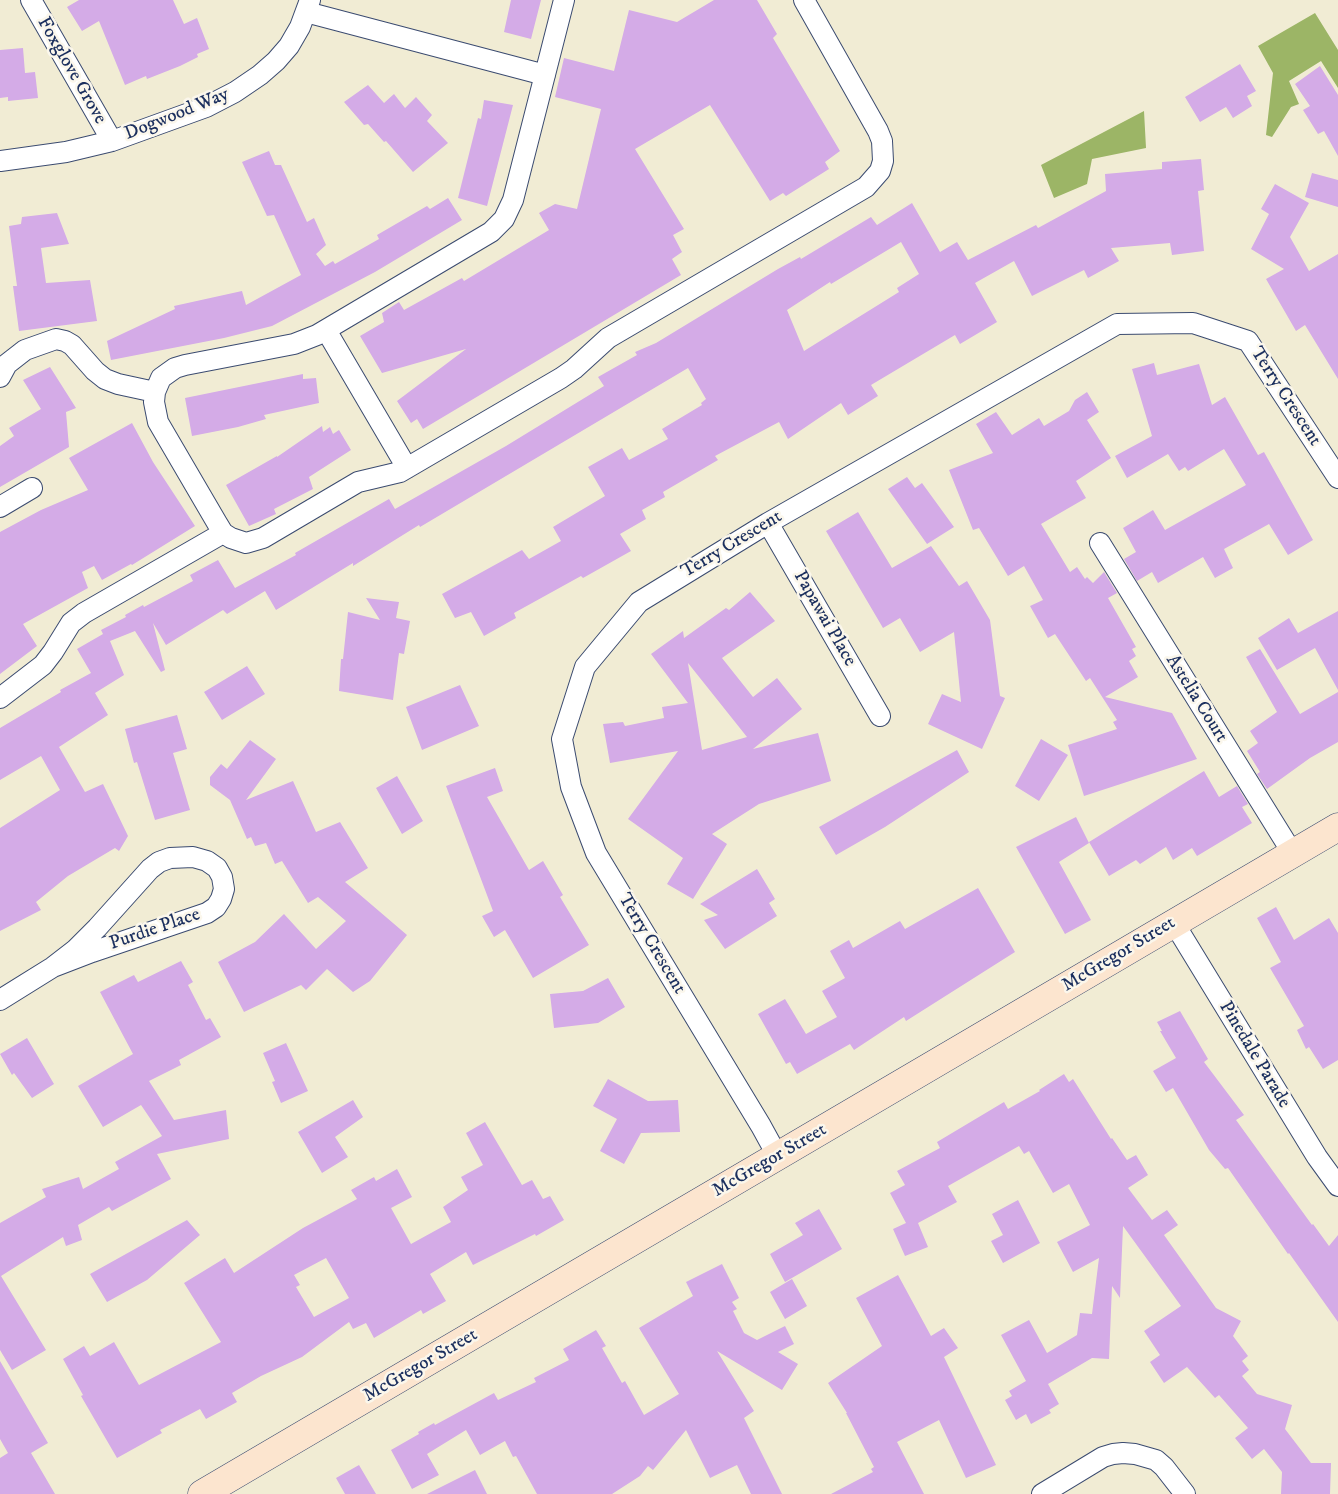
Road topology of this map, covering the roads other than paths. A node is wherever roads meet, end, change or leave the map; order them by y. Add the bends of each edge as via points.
1 (30, 0) edge
2 (564, 0) edge
3 (804, 0) edge
4 (308, 6) edge
5 (545, 74) junction
6 (112, 142) junction
7 (0, 161) edge
8 (326, 330) junction
9 (0, 378) edge
10 (155, 392) junction
11 (407, 468) junction
12 (1338, 478) edge
13 (32, 488) dead end
14 (0, 507) edge
15 (768, 523) junction
16 (223, 532) junction
17 (1100, 543) dead end
18 (0, 698) edge
19 (880, 716) dead end
20 (1338, 827) edge
21 (1293, 854) junction
22 (1174, 923) junction
23 (53, 967) junction
24 (0, 1000) edge
25 (778, 1157) junction
26 (1338, 1186) edge
27 (202, 1494) edge
28 (1042, 1494) edge
29 (1185, 1494) edge

1 - 6 street, Foxglove Grove
2 - 5 street
3 - 11 street via 878,131 883,161 874,180 866,188 608,338 561,378
4 - 5 street
4 - 6 street, Dogwood Way via 289,46 260,75 236,92 206,107
5 - 8 street via 513,200 504,219 491,232
6 - 7 street, Dogwood Way
8 - 10 street via 294,344 175,368 161,378
8 - 11 street
9 - 10 street via 8,364 25,350 56,339 72,345 105,379
10 - 16 street via 155,412 164,434
11 - 16 street via 358,482 263,538 238,542
12 - 15 street, Terry Crescent via 1248,341 1193,323 1117,324
13 - 14 street
15 - 19 street, Papawai Place
15 - 25 street, Terry Crescent via 639,602 584,667 562,738 571,787 596,853
16 - 18 street via 84,613 71,624 43,664
17 - 21 street, Astelia Court
20 - 21 street, McGregor Street
21 - 22 street, McGregor Street
22 - 25 street, McGregor Street
22 - 26 street, Pinedale Parade
23 - 23 street, Purdie Place via 76,950 159,862 193,857 217,868 224,889 216,907 207,913
23 - 24 street, Purdie Place
25 - 27 street, McGregor Street
28 - 29 street via 1103,1457 1124,1453 1156,1460

